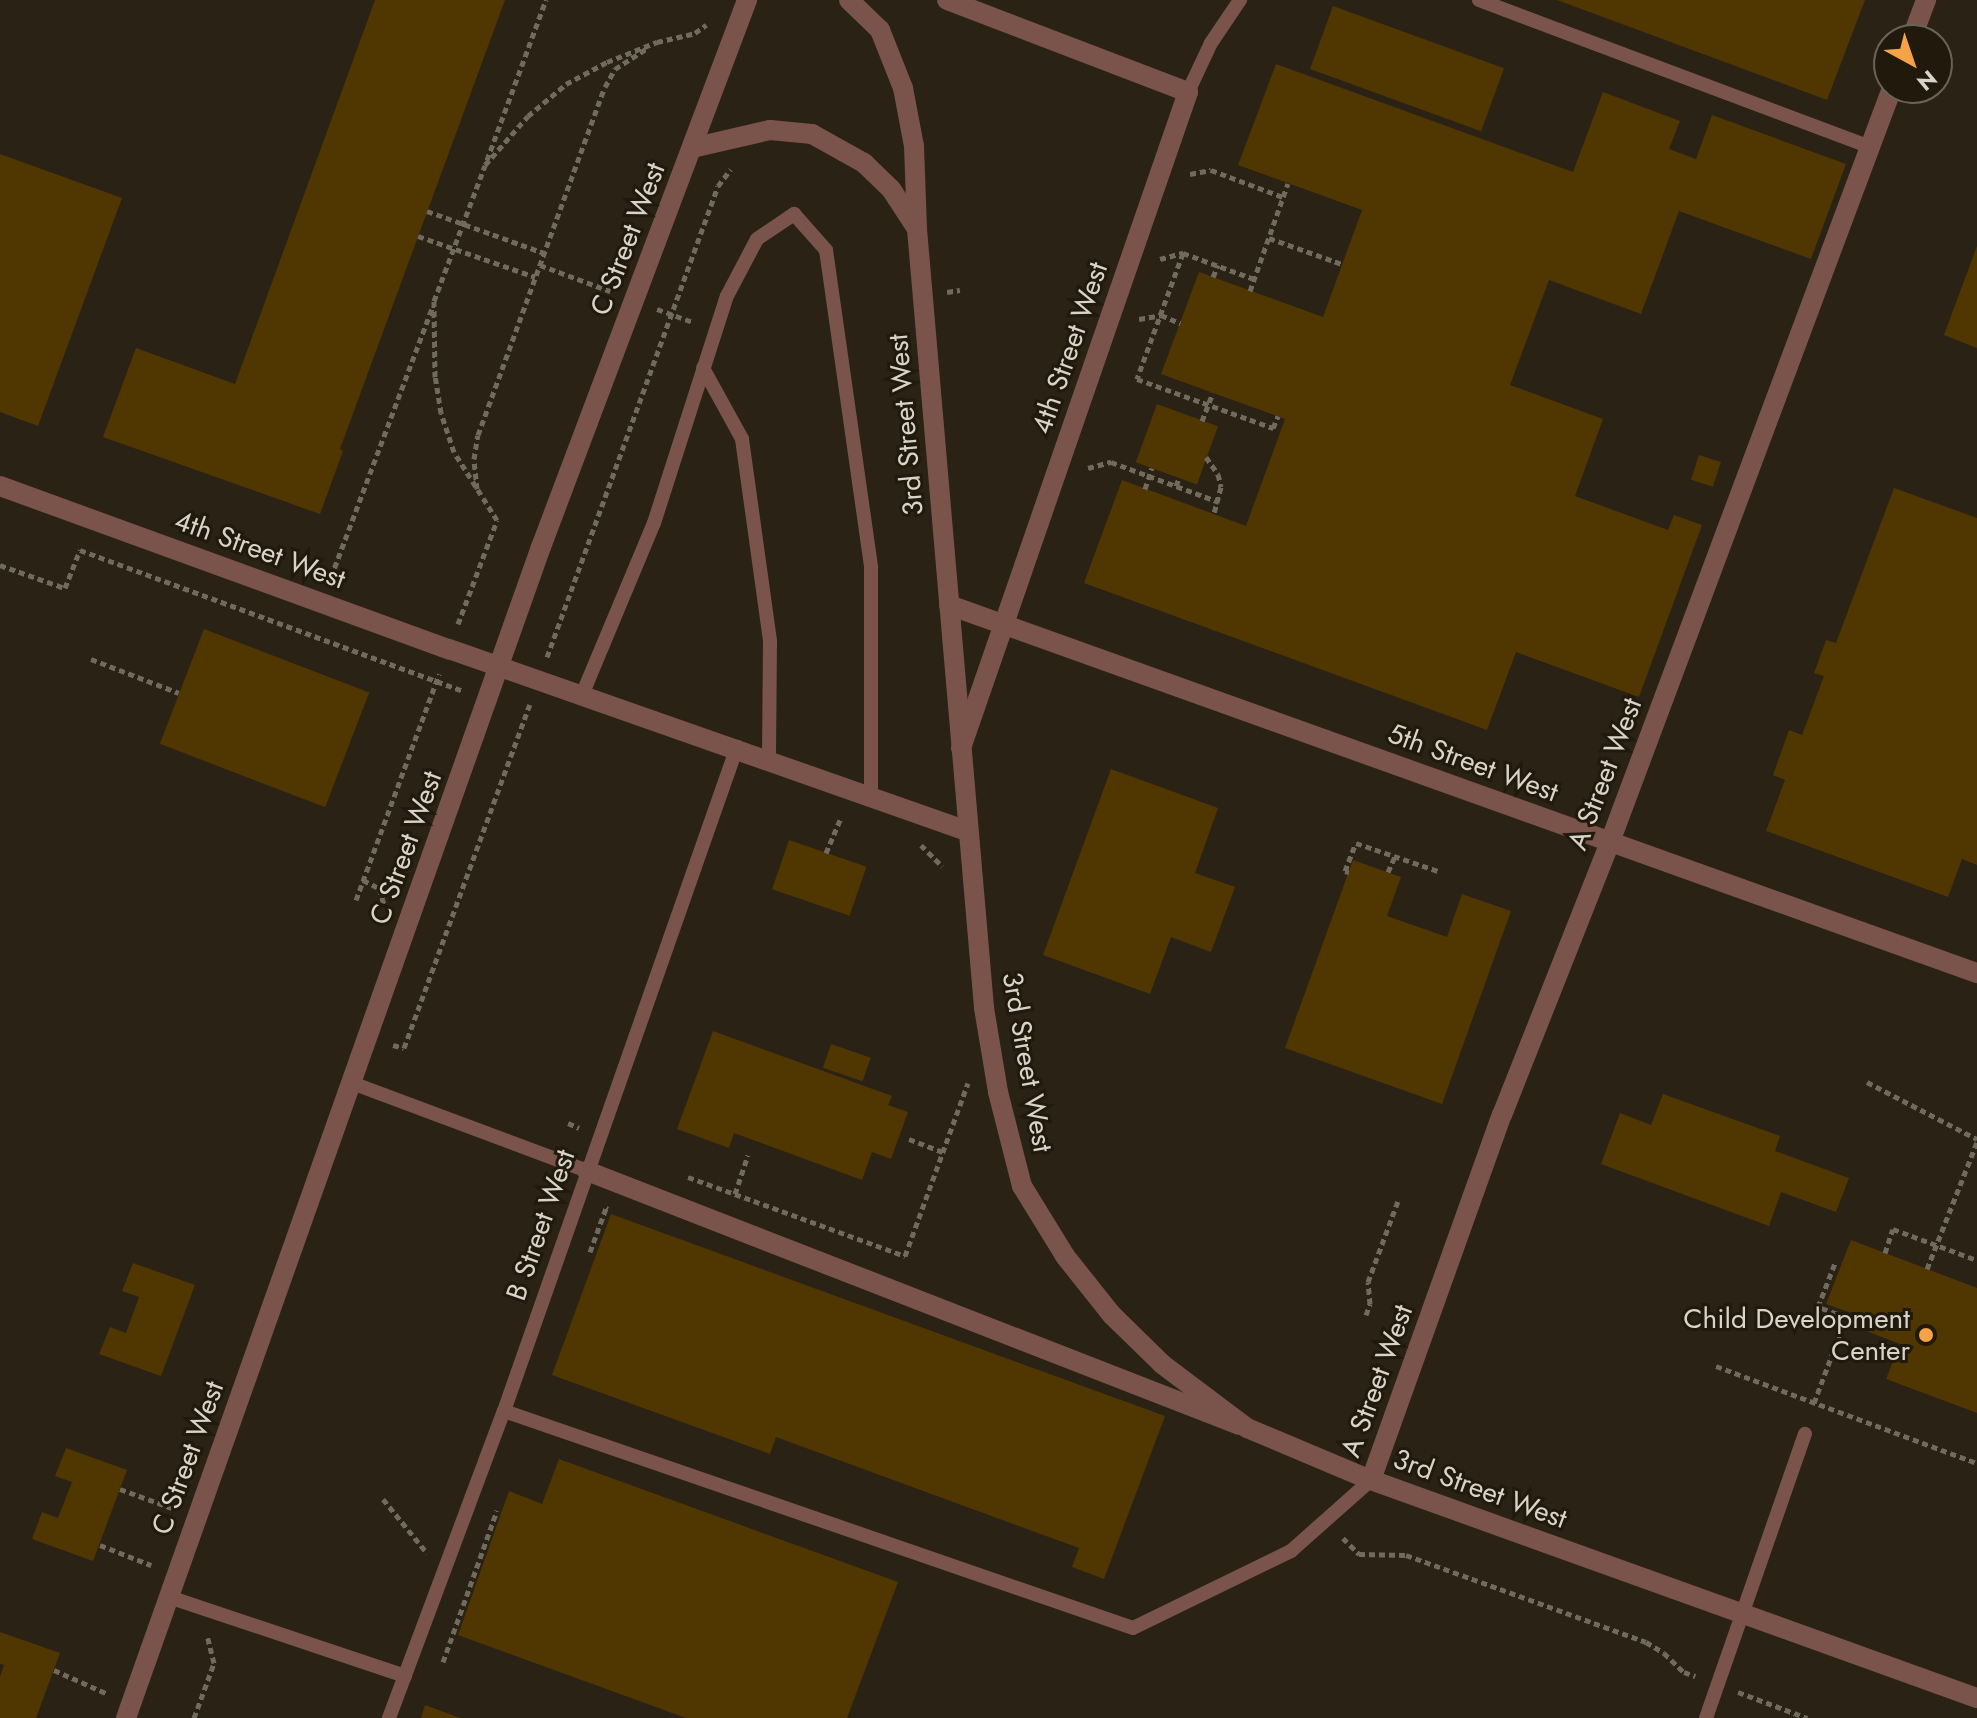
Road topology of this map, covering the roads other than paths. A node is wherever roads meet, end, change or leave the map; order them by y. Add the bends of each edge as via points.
1 (747, 0) edge
2 (849, 0) edge
3 (947, 0) edge
4 (1240, 0) edge
5 (1479, 0) edge
6 (1926, 0) edge
7 (1917, 24) edge
8 (1188, 92) junction
9 (1886, 104) edge
10 (1870, 147) junction
11 (692, 148) junction
12 (917, 229) junction
13 (703, 368) junction
14 (0, 486) edge
15 (949, 605) junction
16 (1004, 622) junction
17 (500, 667) junction
18 (582, 695) junction
19 (737, 747) junction
20 (961, 748) junction
21 (769, 758) junction
22 (871, 796) junction
23 (967, 831) junction
24 (1610, 842) junction
25 (1977, 973) edge
26 (352, 1083) junction
27 (587, 1171) junction
28 (504, 1411) junction
29 (1247, 1428) junction
30 (1805, 1434) dead end
31 (1371, 1480) junction
32 (169, 1597) junction
33 (1744, 1614) junction
34 (405, 1676) junction
35 (1977, 1698) edge
36 (128, 1711) edge
37 (389, 1718) edge
38 (1706, 1718) edge

1 - 11 street, C Street West
2 - 12 street, 3rd Street West via 880,30 903,88 914,146
3 - 8 street
4 - 8 lane via 1211,43
5 - 10 lane
6 - 7 street
8 - 16 street, 4th Street West
9 - 10 street, A Street West
10 - 24 street, A Street West
11 - 12 street via 770,130 812,134 864,163 891,189
11 - 17 street, C Street West
12 - 15 street, 3rd Street West
13 - 18 lane via 654,523
13 - 21 lane via 742,439 770,641
13 - 22 lane via 727,296 757,239 794,214 826,250 871,568
14 - 17 street, 4th Street West
15 - 16 street, 5th Street West
15 - 20 street, 3rd Street West
16 - 20 street, 4th Street West
16 - 24 street, 5th Street West
17 - 18 street, 4th Street West
17 - 26 street, C Street West
18 - 19 street, 4th Street West
19 - 21 street
19 - 27 lane, B Street West
20 - 23 street, 3rd Street West
21 - 22 street
22 - 23 street
23 - 29 street, 3rd Street West via 984,1008 1022,1186 1065,1256 1112,1315 1162,1364
24 - 25 street, 5th Street West
24 - 31 street, A Street West via 1502,1115
26 - 27 lane
26 - 32 street, C Street West
27 - 28 lane, B Street West
27 - 29 street
28 - 31 lane via 1133,1628 1291,1551
28 - 34 lane, B Street West
29 - 31 street, 3rd Street West
30 - 33 lane
31 - 33 street, 3rd Street West
32 - 34 lane
32 - 36 street, C Street West
33 - 35 street, 3rd Street West
33 - 38 lane
34 - 37 lane, B Street West

